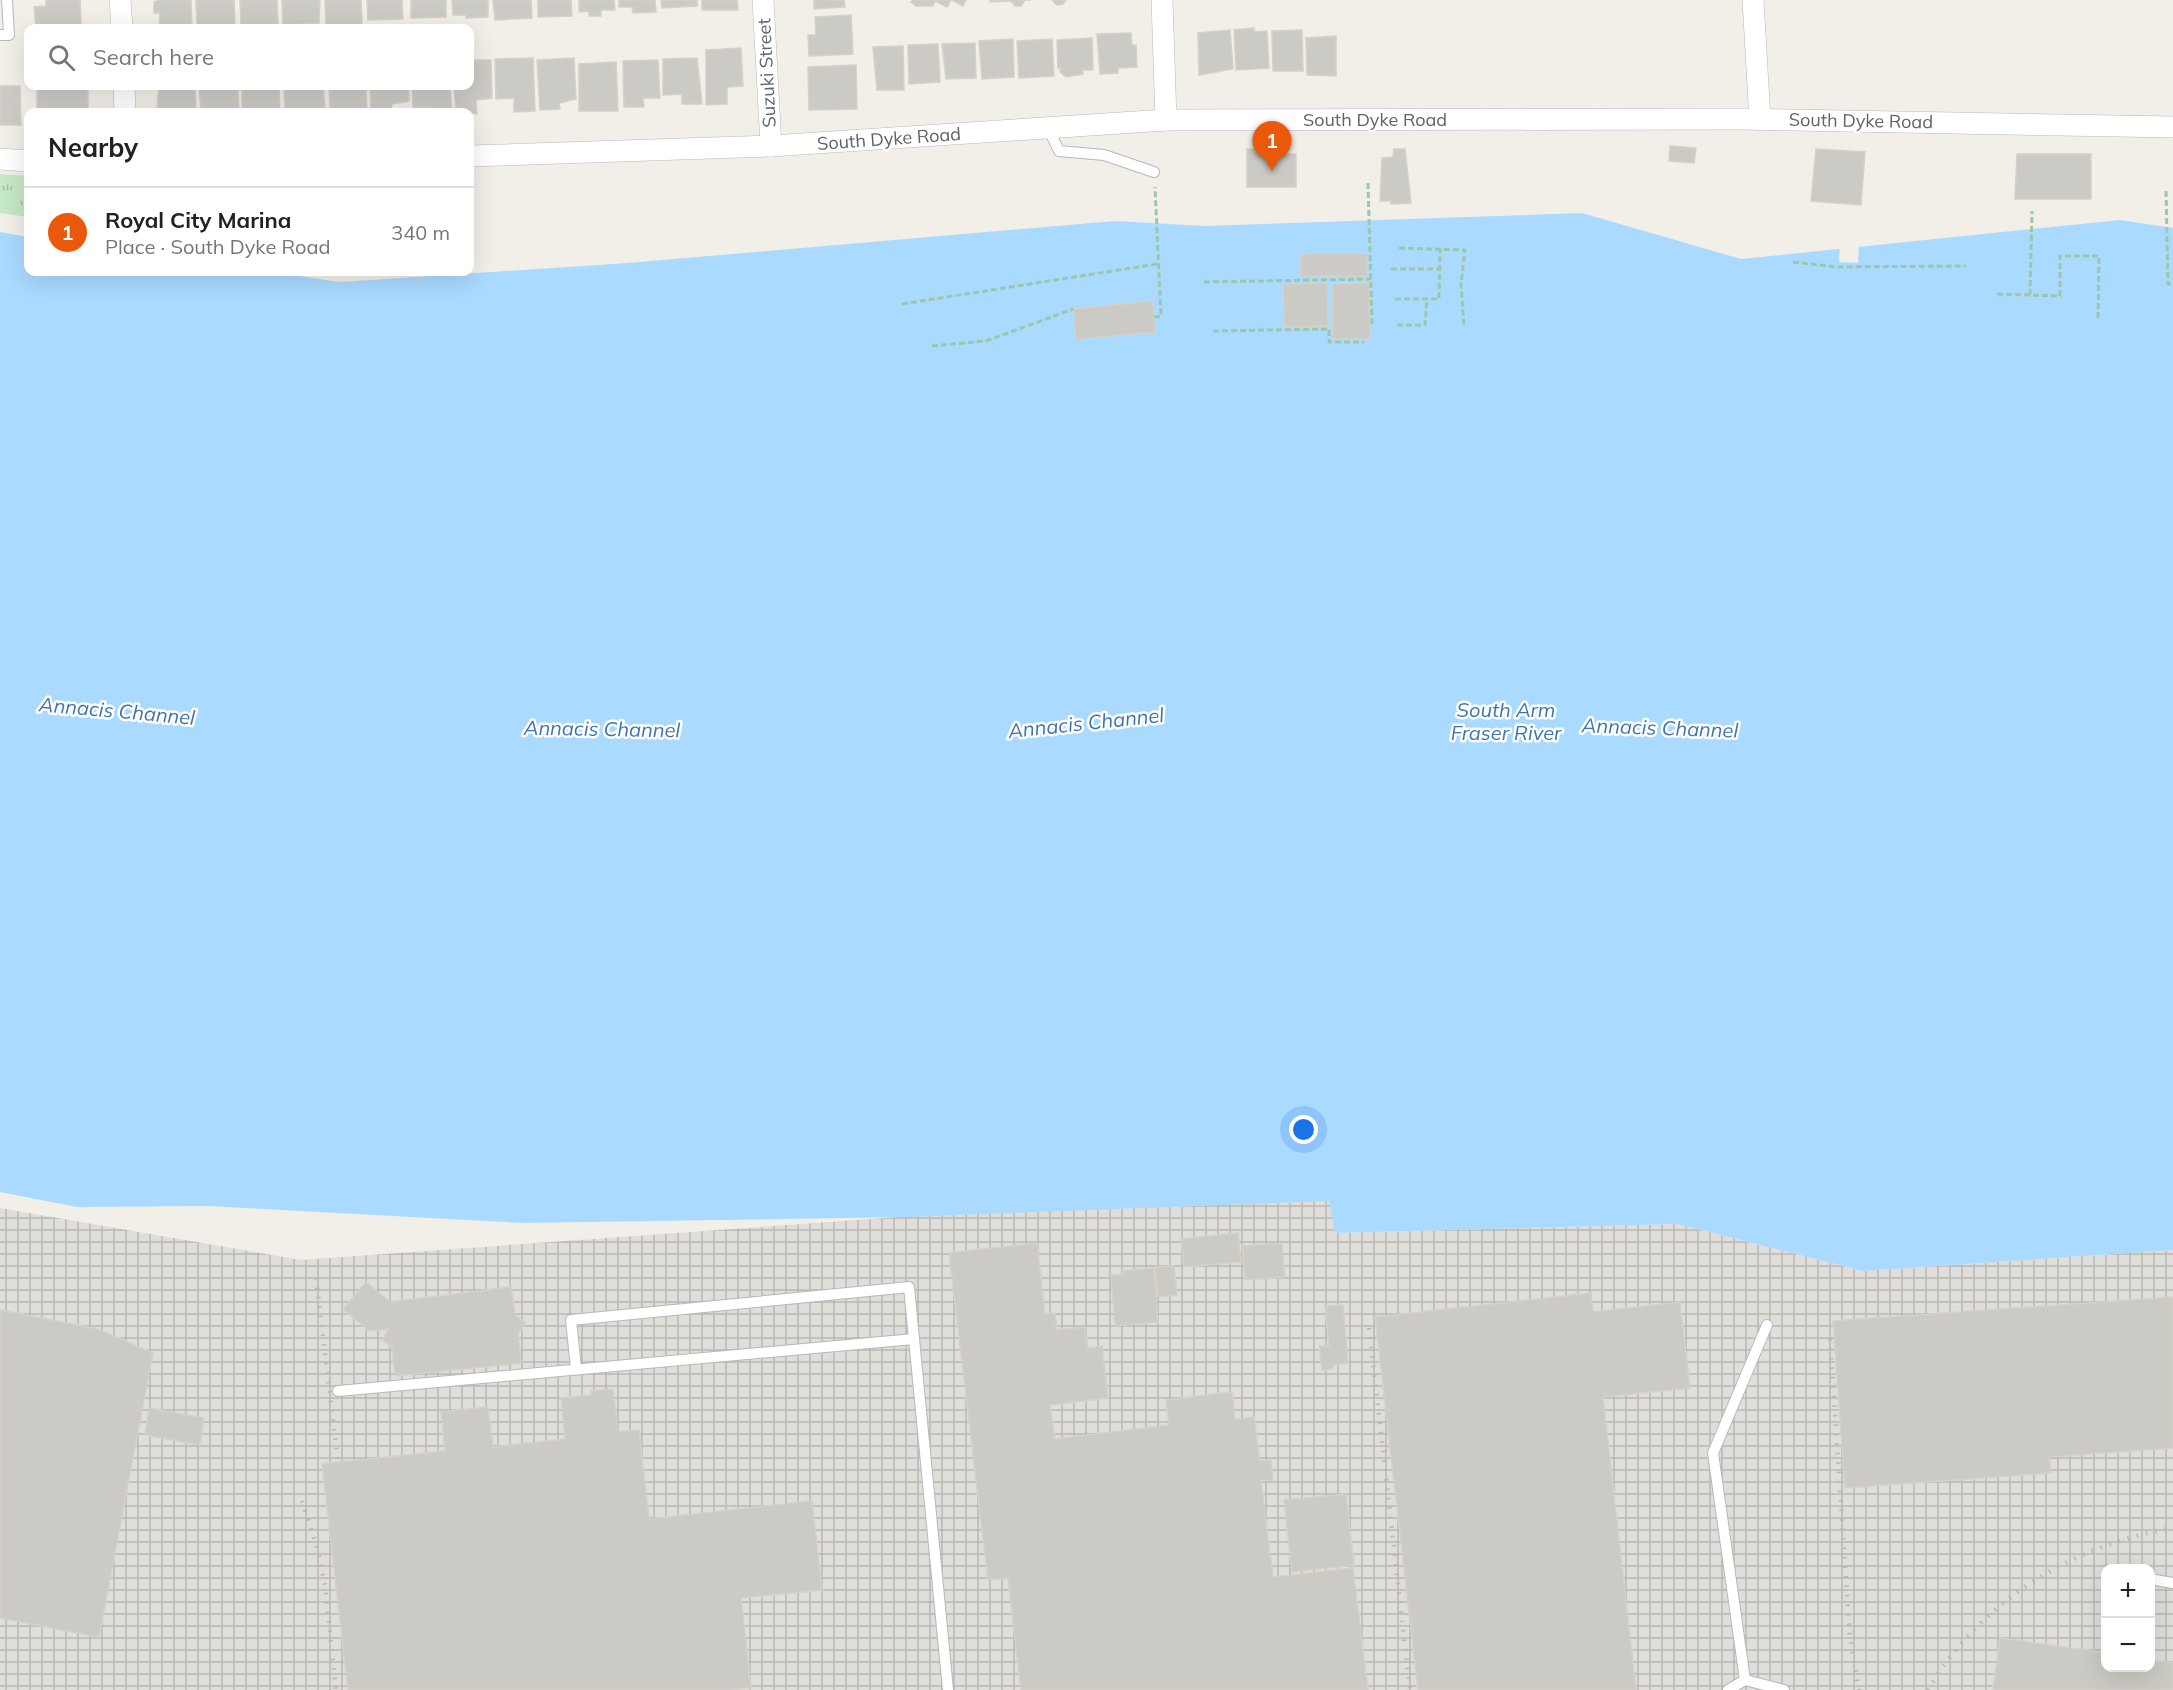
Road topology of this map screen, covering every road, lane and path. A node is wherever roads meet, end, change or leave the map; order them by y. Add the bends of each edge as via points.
1 (7, 0) edge
2 (120, 0) edge
3 (764, 0) edge
4 (1162, 0) edge
5 (1753, 0) edge
6 (122, 24) edge
7 (0, 35) edge
8 (124, 90) edge
9 (125, 108) edge
10 (1166, 120) junction
11 (1760, 120) junction
12 (2173, 127) edge
13 (1048, 128) junction
14 (771, 146) junction
15 (474, 156) edge
16 (0, 159) edge
17 (24, 161) edge
18 (1154, 172) joint
19 (1368, 183) dead end
20 (2166, 191) dead end
21 (2032, 211) dead end
22 (1399, 248) dead end
23 (1440, 249) junction
24 (1793, 261) dead end
25 (1157, 264) junction
26 (1966, 266) dead end
27 (1391, 269) dead end
28 (1439, 269) junction
29 (1371, 279) junction
30 (1204, 282) dead end
31 (2173, 284) edge
32 (1996, 294) dead end
33 (2030, 295) junction
34 (1395, 299) dead end
35 (1427, 299) junction
36 (902, 304) dead end
37 (1073, 309) dead end
38 (1154, 317) dead end
39 (2098, 320) dead end
40 (1397, 325) dead end
41 (1372, 326) dead end
42 (1464, 326) dead end
43 (1213, 331) dead end
44 (1364, 342) dead end
45 (932, 346) dead end
46 (1767, 1325) dead end
47 (914, 1339) junction
48 (576, 1368) junction
49 (338, 1391) dead end
50 (2155, 1580) edge
51 (2173, 1582) edge
52 (1745, 1680) junction
53 (948, 1690) edge
54 (1728, 1690) edge
55 (1784, 1690) edge

1 - 7 lane via 9,35
2 - 6 street
3 - 14 street, Suzuki Street
4 - 10 street
5 - 11 street
8 - 9 street
10 - 11 street, South Dyke Road
10 - 13 street, South Dyke Road
11 - 12 street, South Dyke Road
13 - 14 street, South Dyke Road
13 - 18 lane via 1059,151 1104,155
14 - 15 street, South Dyke Road
16 - 17 street
18 - 25 path
19 - 29 path
20 - 31 path via 2168,284
21 - 33 path
22 - 23 path
23 - 28 path
23 - 42 path via 1465,249 1461,285
24 - 26 path via 1837,267
25 - 36 path
25 - 38 path via 1161,316
27 - 28 path
28 - 35 path via 1438,299
29 - 30 path
29 - 41 path
32 - 33 path
33 - 39 path via 2060,296 2060,256 2099,256
34 - 35 path
35 - 40 path via 1425,326
37 - 45 path via 986,341
43 - 44 path via 1329,329 1329,342
46 - 52 lane via 1713,1453
47 - 48 lane
47 - 48 lane via 909,1287 571,1320
47 - 53 lane
48 - 49 lane
50 - 51 lane
52 - 54 lane
52 - 55 lane

